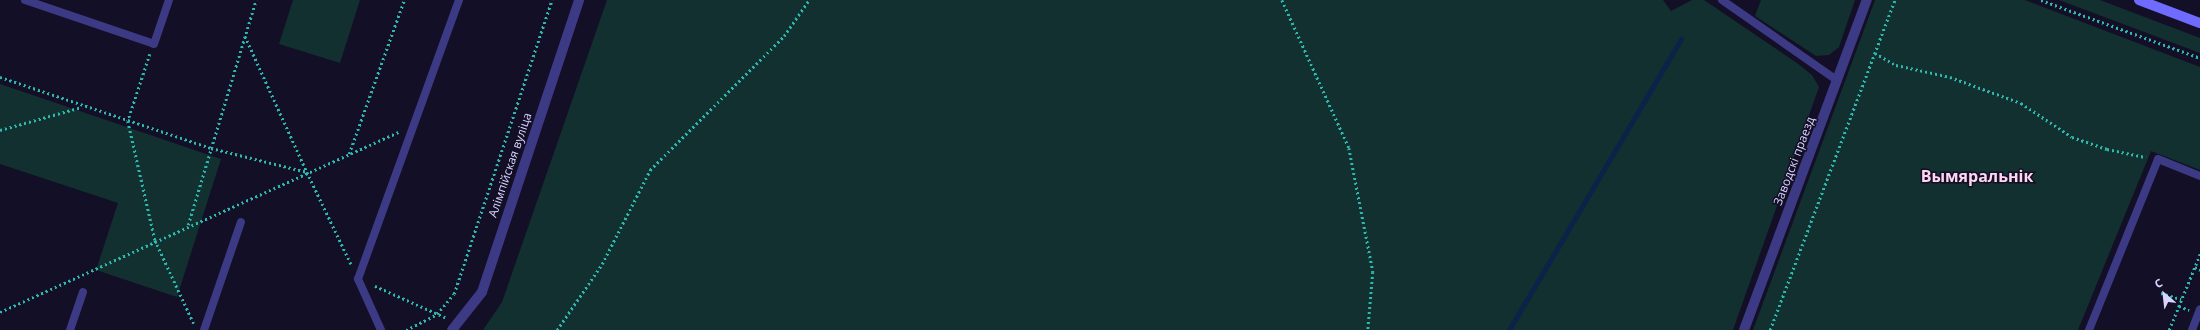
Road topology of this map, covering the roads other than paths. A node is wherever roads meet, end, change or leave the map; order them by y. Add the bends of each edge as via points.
1 (25, 0) edge
2 (169, 0) edge
3 (459, 0) edge
4 (580, 0) edge
5 (1722, 0) edge
6 (1867, 0) edge
7 (2139, 0) edge
8 (2200, 23) edge
9 (1838, 81) junction
10 (2200, 176) edge
11 (241, 222) dead end
12 (83, 292) dead end
13 (2200, 309) edge
14 (456, 327) edge
15 (70, 330) edge
16 (204, 330) edge
17 (382, 330) edge
18 (1744, 330) edge
19 (2089, 330) edge
20 (2192, 330) edge

1 - 2 lane via 154,44
3 - 17 lane via 358,279
4 - 14 street, Алімпійская вуліца via 482,292
5 - 9 lane
6 - 9 street, Заводскі праезд
7 - 8 main road
9 - 18 street, Заводскі праезд
10 - 19 lane via 2158,159
11 - 16 lane
12 - 15 lane
13 - 20 lane

